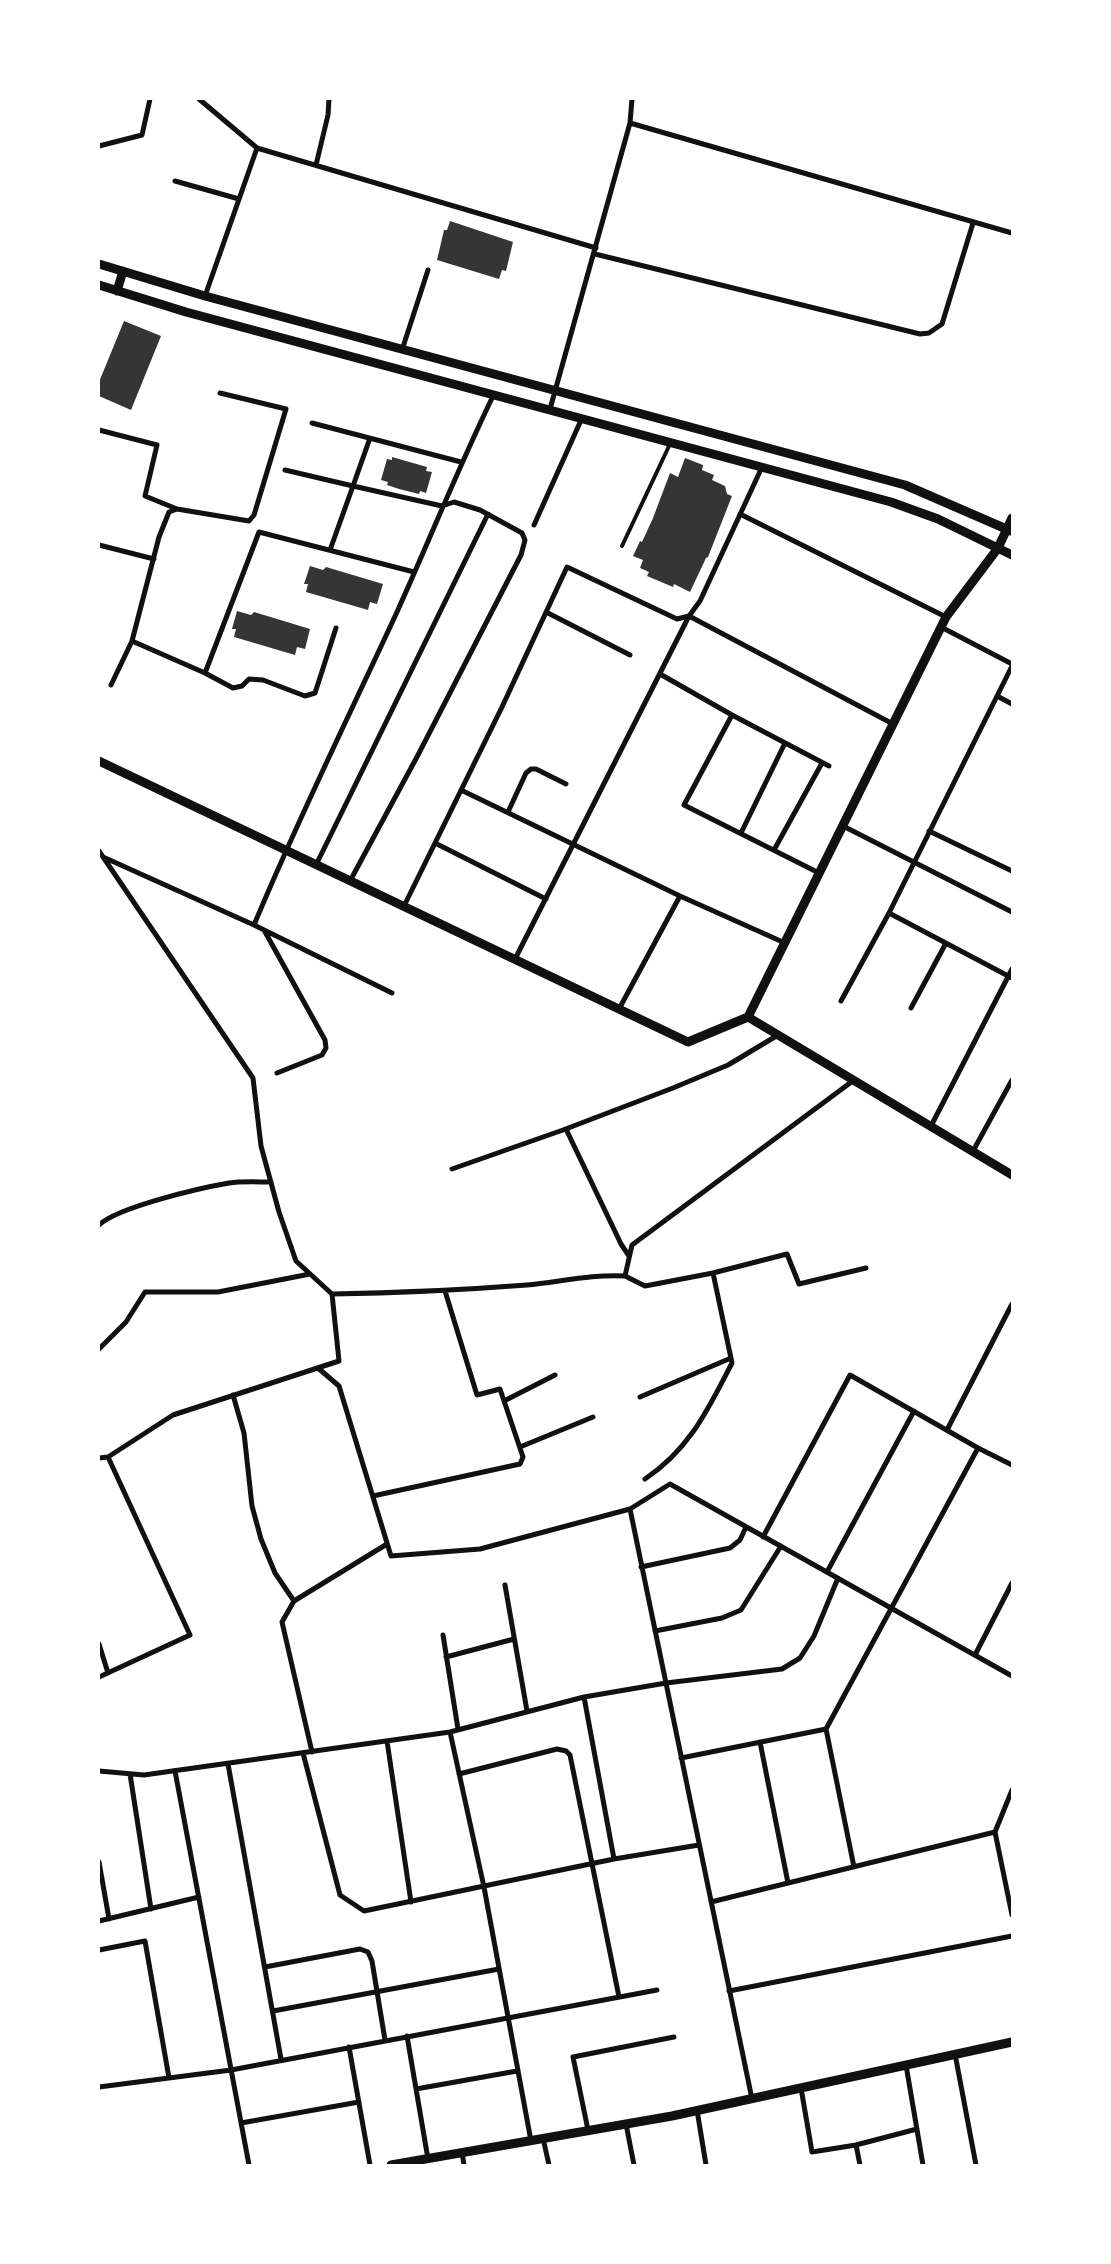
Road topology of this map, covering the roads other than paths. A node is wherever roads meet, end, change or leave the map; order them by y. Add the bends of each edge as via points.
1 (150, 99) edge
2 (199, 99) edge
3 (329, 99) edge
4 (632, 99) edge
5 (630, 123) junction
6 (99, 146) edge
7 (257, 148) junction
8 (316, 165) junction
9 (175, 181) dead end
10 (238, 199) junction
11 (973, 223) junction
12 (1012, 233) edge
13 (596, 248) junction
14 (595, 254) junction
15 (99, 264) edge
16 (428, 270) dead end
17 (123, 272) junction
18 (99, 286) edge
19 (117, 291) junction
20 (205, 296) junction
21 (402, 350) junction
22 (555, 390) junction
23 (220, 393) dead end
24 (494, 394) junction
25 (550, 409) junction
26 (582, 418) junction
27 (312, 423) dead end
28 (99, 430) edge
29 (370, 438) junction
30 (672, 442) junction
31 (461, 462) junction
32 (762, 466) junction
33 (285, 470) dead end
34 (353, 486) junction
35 (442, 506) junction
36 (177, 508) junction
37 (488, 514) junction
38 (740, 514) junction
39 (1012, 518) edge
40 (534, 525) dead end
41 (1010, 530) edge
42 (99, 545) edge
43 (622, 546) dead end
44 (998, 548) junction
45 (330, 550) junction
46 (1012, 555) edge
47 (154, 558) junction
48 (414, 572) junction
49 (546, 612) junction
50 (689, 616) junction
51 (946, 617) junction
52 (940, 627) junction
53 (336, 628) dead end
54 (132, 641) junction
55 (630, 655) dead end
56 (1012, 665) edge
57 (205, 672) junction
58 (660, 674) junction
59 (111, 685) dead end
60 (997, 696) junction
61 (1012, 704) edge
62 (732, 715) junction
63 (893, 724) junction
64 (785, 743) junction
65 (99, 761) edge
66 (822, 763) junction
67 (829, 766) dead end
68 (566, 784) dead end
69 (461, 790) junction
70 (508, 812) junction
71 (843, 826) junction
72 (929, 831) junction
73 (741, 834) junction
74 (435, 843) junction
75 (574, 843) junction
76 (285, 850) junction
77 (774, 850) junction
78 (99, 852) edge
79 (102, 857) junction
80 (913, 864) junction
81 (316, 865) junction
82 (1012, 871) edge
83 (819, 873) junction
84 (350, 880) junction
85 (680, 896) junction
86 (546, 899) junction
87 (404, 906) junction
88 (1012, 912) edge
89 (889, 913) junction
90 (254, 925) junction
91 (264, 929) junction
92 (785, 943) junction
93 (946, 943) junction
94 (515, 959) junction
95 (1012, 969) edge
96 (1010, 977) edge
97 (392, 993) dead end
98 (841, 1001) dead end
99 (911, 1008) dead end
100 (619, 1009) junction
101 (748, 1017) junction
102 (779, 1035) junction
103 (278, 1074) dead end
104 (854, 1080) junction
105 (1012, 1080) edge
106 (931, 1126) junction
107 (566, 1129) junction
108 (973, 1151) junction
109 (452, 1169) dead end
110 (1012, 1174) edge
111 (271, 1182) junction
112 (99, 1225) edge
113 (629, 1256) junction
114 (866, 1268) dead end
115 (712, 1273) junction
116 (310, 1274) junction
117 (626, 1276) junction
118 (445, 1291) junction
119 (332, 1294) junction
120 (1012, 1304) edge
121 (99, 1349) edge
122 (731, 1358) junction
123 (318, 1368) junction
124 (555, 1375) dead end
125 (233, 1395) junction
126 (640, 1397) dead end
127 (504, 1401) junction
128 (914, 1411) junction
129 (593, 1417) dead end
130 (946, 1430) junction
131 (520, 1447) junction
132 (978, 1448) junction
133 (108, 1457) junction
134 (99, 1458) edge
135 (1012, 1465) edge
136 (645, 1479) dead end
137 (373, 1496) junction
138 (630, 1509) junction
139 (746, 1527) junction
140 (763, 1537) junction
141 (388, 1544) junction
142 (781, 1546) junction
143 (641, 1568) junction
144 (827, 1572) junction
145 (838, 1578) junction
146 (1012, 1583) edge
147 (505, 1585) dead end
148 (294, 1601) junction
149 (892, 1609) junction
150 (655, 1632) junction
151 (442, 1635) dead end
152 (514, 1639) junction
153 (99, 1644) edge
154 (975, 1655) junction
155 (446, 1657) junction
156 (108, 1673) junction
157 (1012, 1676) edge
158 (99, 1677) edge
159 (666, 1683) junction
160 (584, 1697) junction
161 (527, 1711) junction
162 (826, 1729) junction
163 (458, 1730) junction
164 (450, 1732) junction
165 (388, 1741) junction
166 (760, 1742) junction
167 (312, 1752) junction
168 (303, 1753) junction
169 (681, 1758) junction
170 (228, 1764) junction
171 (99, 1770) edge
172 (175, 1771) junction
173 (130, 1774) junction
174 (459, 1774) junction
175 (1012, 1790) edge
176 (995, 1832) junction
177 (699, 1845) junction
178 (614, 1859) junction
179 (99, 1862) edge
180 (591, 1864) junction
181 (854, 1867) junction
182 (788, 1883) junction
183 (484, 1887) junction
184 (199, 1897) junction
185 (411, 1902) junction
186 (711, 1902) junction
187 (151, 1909) junction
188 (1012, 1914) edge
189 (109, 1919) junction
190 (99, 1921) edge
191 (1012, 1936) edge
192 (99, 1950) edge
193 (265, 1967) junction
194 (499, 1969) junction
195 (657, 1990) dead end
196 (377, 1991) junction
197 (729, 1991) junction
198 (619, 1997) junction
199 (273, 2011) junction
200 (508, 2017) junction
201 (406, 2036) junction
202 (674, 2037) dead end
203 (385, 2040) junction
204 (1012, 2042) edge
205 (349, 2047) junction
206 (955, 2054) junction
207 (281, 2059) junction
208 (906, 2065) junction
209 (231, 2070) junction
210 (518, 2071) junction
211 (169, 2078) junction
212 (99, 2087) edge
213 (801, 2088) junction
214 (416, 2089) junction
215 (752, 2099) junction
216 (359, 2102) junction
217 (697, 2110) junction
218 (241, 2123) junction
219 (626, 2124) junction
220 (917, 2129) junction
221 (588, 2130) junction
222 (543, 2138) junction
223 (531, 2141) junction
224 (856, 2145) junction
225 (462, 2152) junction
226 (428, 2159) junction
227 (249, 2165) edge
228 (370, 2165) edge
229 (390, 2165) edge
230 (464, 2165) edge
231 (549, 2165) edge
232 (634, 2165) edge
233 (706, 2165) edge
234 (860, 2165) edge
235 (923, 2165) edge
236 (976, 2165) edge

1 - 6 street via 142,135
2 - 7 street
3 - 8 street
4 - 5 street
5 - 11 street
5 - 13 street
7 - 8 street
7 - 10 street
8 - 13 street
9 - 10 street
10 - 20 street
11 - 12 street
11 - 14 street via 942,324 929,333 920,334
13 - 14 street
14 - 22 street
15 - 17 street
16 - 21 street
17 - 19 street
17 - 20 street
18 - 19 street
19 - 24 street
20 - 21 street
21 - 22 street
22 - 25 street
22 - 41 street via 905,484
23 - 36 street via 286,409 254,515 249,521
24 - 25 street
24 - 31 street
25 - 26 street
26 - 30 street
26 - 40 street
27 - 29 street
28 - 36 street via 156,446 144,496
29 - 31 street
29 - 34 street
30 - 32 street
30 - 43 lane
31 - 35 street
32 - 38 street
32 - 44 street via 891,502 938,519
33 - 34 street
34 - 35 street
34 - 45 street
35 - 37 street via 454,502
35 - 48 street
36 - 47 street via 169,512
37 - 81 street
37 - 84 street via 522,533 525,540 521,555
38 - 50 street via 700,601
38 - 51 street
39 - 41 street
41 - 44 street
42 - 47 street
44 - 46 street
44 - 51 street
45 - 48 street
45 - 57 street via 259,532
47 - 54 street
48 - 76 street
49 - 50 street via 567,567 677,618
49 - 55 street
49 - 69 street
50 - 58 street
50 - 63 street
51 - 52 street
52 - 56 street
52 - 63 street
53 - 57 street via 315,692 311,695 305,696 263,680 249,679 242,686 233,688
54 - 57 street
54 - 59 street
56 - 60 street
58 - 62 street
58 - 75 street
60 - 61 street
60 - 72 street
62 - 64 street
62 - 73 street via 684,804
63 - 71 street
64 - 66 street
64 - 73 street
65 - 76 street
66 - 67 street
66 - 77 street
68 - 70 street via 531,769 526,773
69 - 70 street
69 - 74 street
70 - 75 street
71 - 80 street
71 - 83 street
72 - 80 street
72 - 82 street
73 - 77 street
74 - 86 street
74 - 87 street
75 - 85 street
75 - 86 street
76 - 81 street
76 - 90 street
77 - 83 street
78 - 79 street
79 - 90 street
79 - 111 street via 252,1078 261,1146
80 - 88 street
80 - 89 street
81 - 84 street
83 - 92 street
84 - 87 street
85 - 92 street
85 - 100 street
86 - 94 street
87 - 94 street
89 - 93 street
89 - 98 street
90 - 91 street
91 - 97 street
91 - 103 street via 325,1040 326,1048 322,1055
92 - 101 street
93 - 96 street
93 - 99 street
94 - 100 street
95 - 96 street
96 - 106 street
100 - 101 street via 688,1042
101 - 102 street
102 - 104 street
102 - 107 street via 728,1066
104 - 106 street
104 - 113 street via 632,1244
105 - 108 street
106 - 108 street
107 - 109 street
107 - 113 street
108 - 110 street
111 - 112 street via 230,1183 140,1205 107,1218
111 - 116 street via 296,1261
113 - 117 street
114 - 115 street via 799,1284 788,1254
115 - 117 street via 646,1286
115 - 122 street
116 - 119 street
116 - 121 street via 218,1292 145,1292 126,1322
117 - 118 street
118 - 119 street
118 - 127 street via 477,1395 500,1389
119 - 123 street via 339,1361
120 - 130 street
122 - 126 street
122 - 136 street via 732,1363 706,1412 682,1448 666,1465
123 - 125 street
123 - 137 street via 340,1386
124 - 127 street
125 - 133 street via 173,1415
125 - 148 street via 244,1433 252,1506 261,1539 275,1574
127 - 131 street
128 - 130 street
128 - 140 street via 850,1374
128 - 144 street
129 - 131 street
130 - 132 street
131 - 137 street via 523,1457 520,1464
132 - 135 street
132 - 149 street
133 - 134 street
133 - 156 street via 190,1635
137 - 141 street
138 - 139 street via 670,1484
138 - 141 street via 480,1549 391,1556
138 - 143 street
139 - 140 street
139 - 143 street via 740,1540 730,1548
140 - 142 street
141 - 148 street
142 - 144 street
142 - 150 street via 741,1610 722,1618
143 - 150 street
144 - 145 street
145 - 149 street
145 - 159 street via 814,1636 800,1658 782,1669
146 - 154 street
147 - 152 street
148 - 167 street via 282,1622
149 - 154 street
149 - 162 street
150 - 159 street
151 - 155 street
152 - 155 street
152 - 161 street
153 - 156 street
154 - 157 street
155 - 163 street
156 - 158 street
159 - 160 street
159 - 169 street
160 - 161 street
160 - 178 street
161 - 163 street
162 - 166 street
162 - 181 street
163 - 164 street
164 - 165 street
164 - 174 street
165 - 167 street
165 - 185 street
166 - 169 street
166 - 182 street
167 - 168 street
168 - 170 street
168 - 185 street via 340,1896 364,1912
169 - 177 street
170 - 172 street
170 - 193 street
171 - 173 street
172 - 173 street
172 - 184 street
173 - 187 street
174 - 180 street via 557,1749 566,1751 570,1755
174 - 183 street
175 - 176 street
176 - 181 street
176 - 188 street
177 - 178 street
177 - 186 street
178 - 180 street
179 - 189 street
180 - 183 street
180 - 198 street
181 - 182 street
182 - 186 street
183 - 185 street
183 - 194 street
184 - 187 street
184 - 209 street
186 - 197 street
187 - 189 street
189 - 190 street
191 - 197 street
192 - 211 street via 145,1941
193 - 196 street via 360,1949 368,1952 372,1961
193 - 199 street
194 - 196 street
194 - 200 street
195 - 198 street
196 - 199 street
196 - 203 street
197 - 215 street
198 - 200 street
199 - 207 street
200 - 201 street
200 - 210 street
201 - 203 street
201 - 214 street
202 - 221 street via 573,2057
203 - 205 street
204 - 206 street
205 - 207 street
205 - 216 street
206 - 208 street
206 - 236 street
207 - 209 street
208 - 213 street
208 - 220 street
209 - 211 street
209 - 218 street
210 - 214 street
210 - 223 street
211 - 212 street
213 - 215 street
213 - 224 street via 812,2152
214 - 226 street
215 - 217 street
216 - 218 street
216 - 228 street
217 - 219 street
217 - 233 street
218 - 227 street
219 - 221 street
219 - 232 street
220 - 224 street
220 - 235 street
221 - 222 street
222 - 223 street
222 - 231 street
223 - 225 street
224 - 234 street
225 - 226 street
225 - 230 street
226 - 229 street

